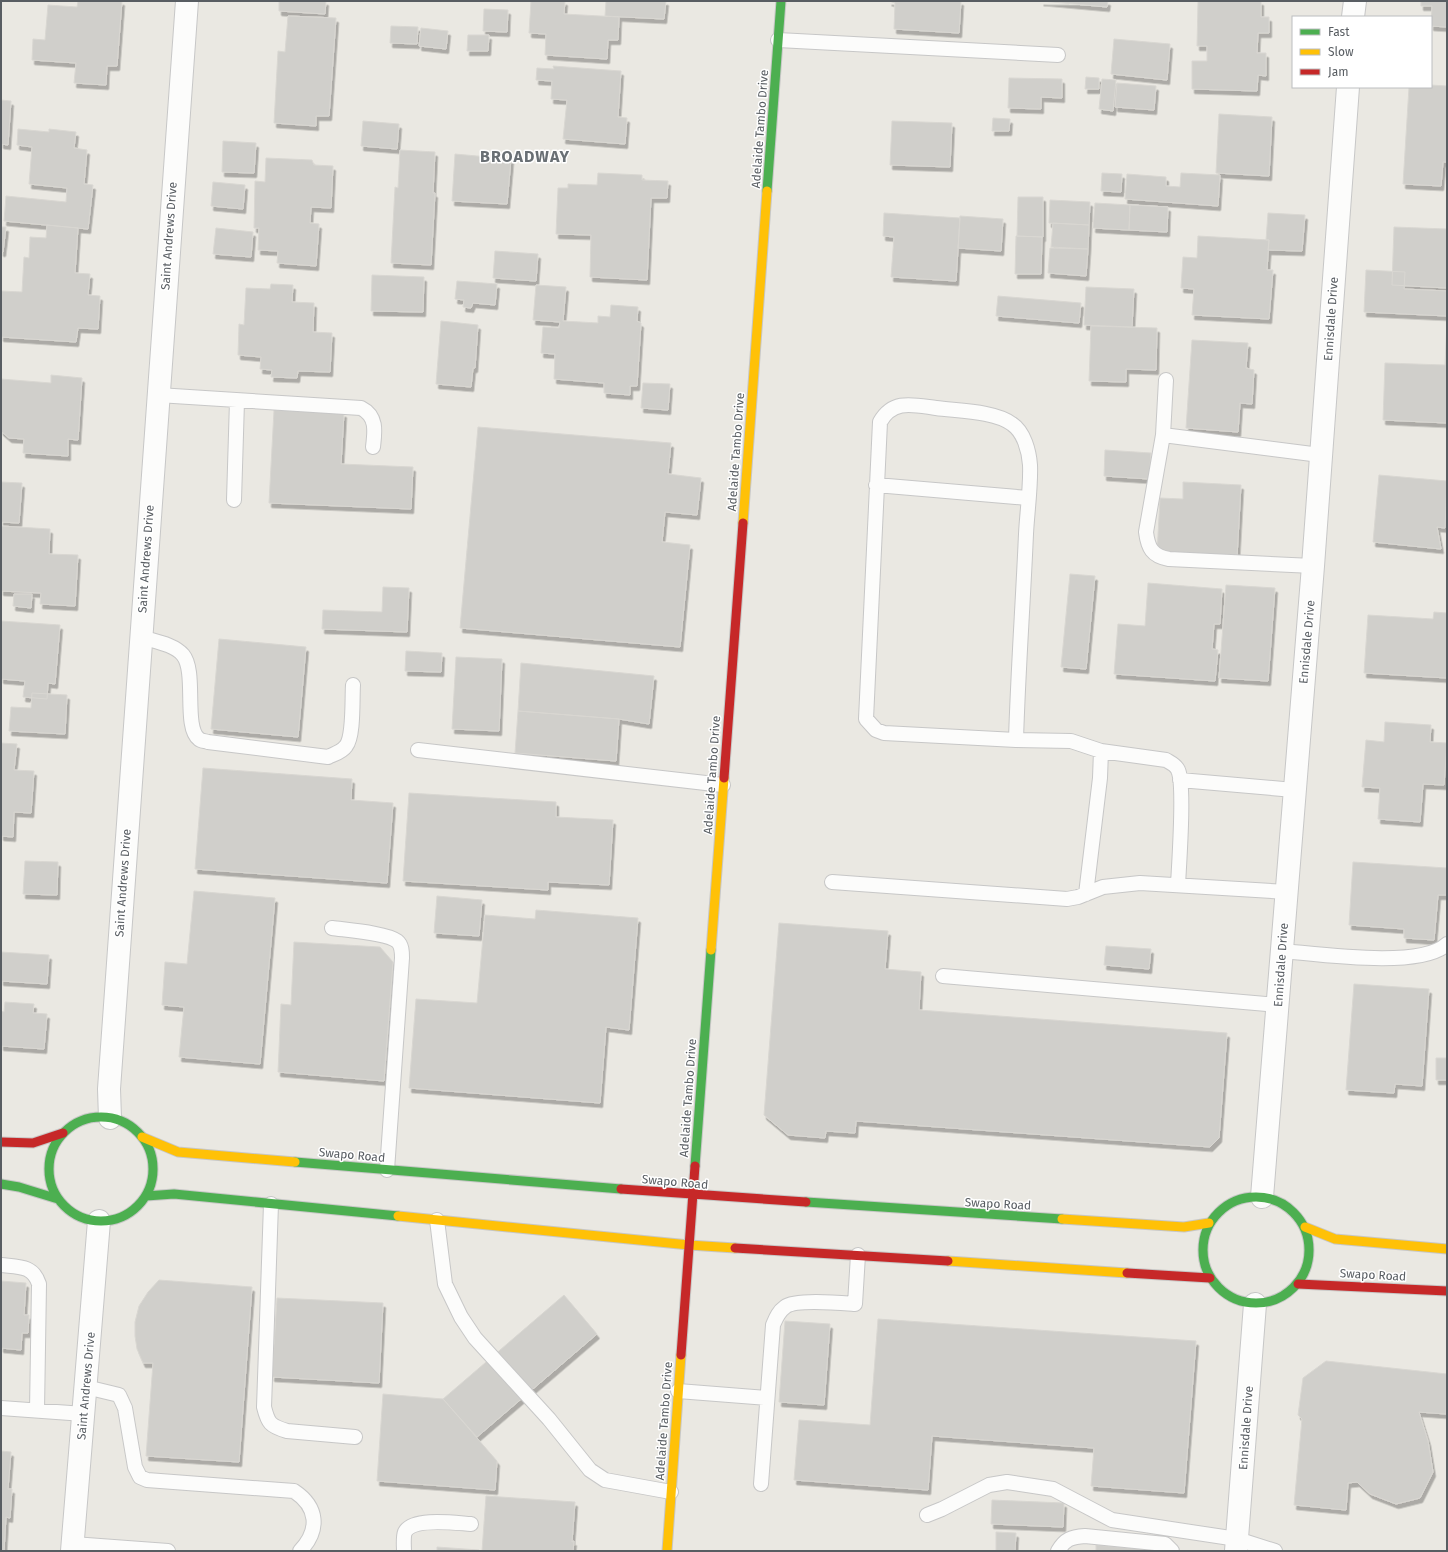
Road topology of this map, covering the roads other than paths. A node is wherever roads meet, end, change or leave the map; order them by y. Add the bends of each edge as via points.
1 (187, 1) edge
2 (781, 1) edge
3 (1355, 1) edge
4 (1354, 16) edge
5 (778, 40) junction
6 (1058, 55) dead end
7 (1348, 88) edge
8 (1166, 380) dead end
9 (158, 394) junction
10 (237, 401) junction
11 (1163, 434) junction
12 (373, 447) dead end
13 (1320, 455) junction
14 (876, 485) junction
15 (1028, 498) junction
16 (234, 500) dead end
17 (1313, 566) junction
18 (141, 637) junction
19 (353, 685) dead end
20 (1016, 740) junction
21 (418, 750) dead end
22 (1101, 751) junction
23 (1180, 780) junction
24 (723, 785) junction
25 (1294, 790) junction
26 (832, 882) dead end
27 (1178, 885) junction
28 (1287, 892) junction
29 (1086, 894) junction
30 (332, 928) dead end
31 (1447, 944) edge
32 (1282, 951) junction
33 (943, 976) dead end
34 (1278, 1005) junction
35 (110, 1118) junction
36 (63, 1133) junction
37 (142, 1137) junction
38 (1, 1142) edge
39 (387, 1170) junction
40 (1, 1184) edge
41 (693, 1195) junction
42 (146, 1196) junction
43 (1262, 1196) junction
44 (58, 1198) junction
45 (271, 1204) junction
46 (437, 1220) junction
47 (99, 1221) junction
48 (1209, 1223) junction
49 (1305, 1227) junction
50 (690, 1245) junction
51 (1447, 1249) edge
52 (858, 1255) junction
53 (1, 1265) edge
54 (1210, 1278) junction
55 (1298, 1284) junction
56 (1447, 1291) edge
57 (1255, 1304) junction
58 (86, 1387) junction
59 (678, 1391) junction
60 (767, 1398) junction
61 (1, 1408) edge
62 (37, 1410) junction
63 (84, 1414) junction
64 (355, 1437) dead end
65 (761, 1484) dead end
66 (671, 1492) junction
67 (927, 1515) dead end
68 (471, 1524) dead end
69 (1237, 1545) edge
70 (73, 1547) edge
71 (168, 1551) edge
72 (300, 1551) edge
73 (404, 1551) edge
74 (666, 1551) edge
75 (1058, 1551) edge
76 (1172, 1551) edge
77 (1275, 1551) edge

1 - 9 street, Saint Andrews Drive
2 - 5 street, Adelaide Tambo Drive
3 - 4 street
5 - 6 lane
5 - 24 street, Adelaide Tambo Drive
7 - 13 street, Ennisdale Drive
8 - 11 lane
9 - 10 lane
9 - 18 street, Saint Andrews Drive
10 - 12 lane via 361,408 368,411 373,418
10 - 16 lane
11 - 13 lane
11 - 17 lane via 1146,532 1151,552 1169,559
13 - 17 street, Ennisdale Drive
14 - 15 lane
14 - 15 lane via 880,422 885,413 894,406 913,405 997,416 1013,424 1028,450
14 - 20 lane via 866,719 870,726 884,733
15 - 20 lane
17 - 25 street, Ennisdale Drive
18 - 19 lane via 176,649 183,655 188,663 194,732 198,739 208,742 328,757 347,746 350,737
18 - 35 street, Saint Andrews Drive via 109,1089
20 - 22 lane via 1071,741
21 - 24 lane
22 - 23 lane via 1166,760 1174,764 1179,771
22 - 29 lane
23 - 25 lane
23 - 27 lane
24 - 41 street, Adelaide Tambo Drive
25 - 28 street, Ennisdale Drive
26 - 29 lane via 1067,899
27 - 28 lane
27 - 29 lane via 1118,884
28 - 32 street, Ennisdale Drive
30 - 39 lane via 388,936 397,941 401,948 399,1014
31 - 32 lane via 1428,954 1412,957
32 - 34 street, Ennisdale Drive
33 - 34 lane
34 - 43 street, Ennisdale Drive
35 - 36 street via 97,1117 85,1120
35 - 37 street via 122,1121
36 - 38 street via 33,1143
36 - 44 street via 53,1148 49,1165 50,1183
37 - 39 street, Swapo Road via 178,1152
37 - 42 street via 150,1150 153,1166
39 - 41 street, Swapo Road
40 - 44 street
41 - 48 street, Swapo Road via 1184,1227
41 - 50 street, Adelaide Tambo Drive
42 - 45 street via 174,1194
42 - 47 street via 126,1214
43 - 48 street via 1242,1198 1223,1208
43 - 49 street via 1280,1202 1294,1212
44 - 47 street via 69,1210 83,1218
45 - 46 street
45 - 64 lane via 264,1407 267,1421 276,1428 287,1431
46 - 50 street
46 - 66 lane via 445,1284 461,1317 475,1338 549,1419 590,1470 605,1480
47 - 58 street, Saint Andrews Drive
48 - 54 street via 1202,1251 1204,1265
49 - 51 street via 1335,1239
49 - 55 street via 1310,1246 1308,1266
50 - 52 street
50 - 59 street, Adelaide Tambo Drive
52 - 54 street
52 - 60 lane via 855,1304 802,1303 786,1306 778,1313 773,1325
53 - 62 lane via 28,1269 36,1275 39,1284
54 - 57 street via 1218,1289 1229,1296 1241,1302
55 - 56 street, Swapo Road
55 - 57 street via 1286,1295 1271,1302
57 - 69 street, Ennisdale Drive
58 - 63 street, Saint Andrews Drive
58 - 72 lane via 119,1396 125,1408 135,1467 143,1479 294,1491 304,1498 311,1508 314,1523 309,1541
59 - 60 lane
59 - 66 street, Adelaide Tambo Drive
60 - 65 lane
61 - 62 lane
62 - 63 lane
63 - 70 street, Saint Andrews Drive
66 - 74 street, Adelaide Tambo Drive
67 - 69 lane via 983,1487 1007,1482 1053,1489 1112,1520
68 - 73 lane via 419,1523 410,1526 404,1534
69 - 77 lane
70 - 71 lane
75 - 76 lane via 1064,1541 1084,1536 1165,1544

